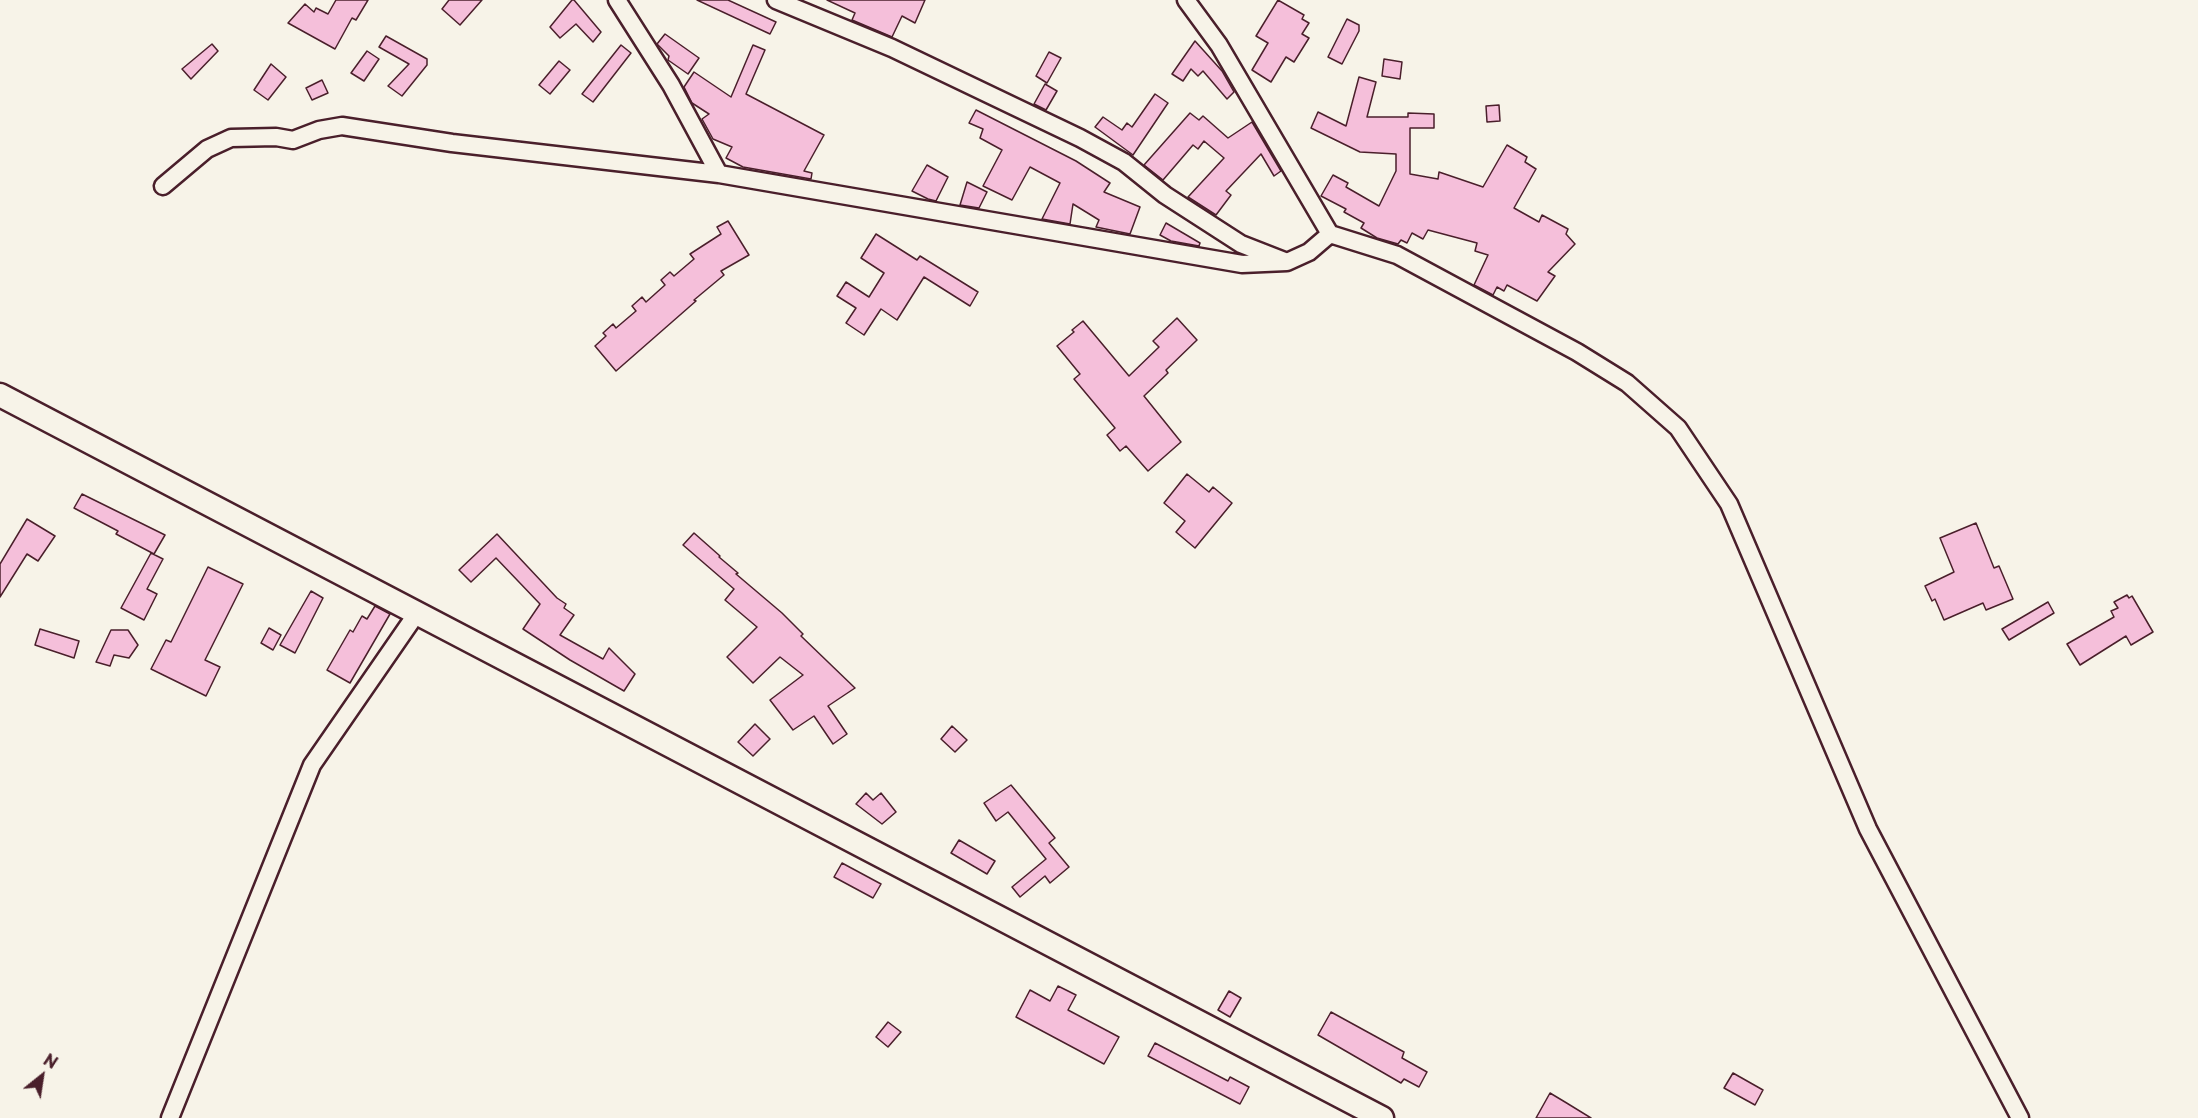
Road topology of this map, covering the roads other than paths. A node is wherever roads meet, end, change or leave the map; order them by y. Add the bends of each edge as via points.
1 (617, 0) edge
2 (776, 0) edge
3 (1186, 0) edge
4 (719, 174) junction
5 (163, 186) dead end
6 (1330, 234) junction
7 (1287, 262) junction
8 (0, 395) edge
9 (417, 613) junction
10 (170, 1118) edge
11 (1382, 1118) edge
12 (2020, 1118) edge

1 - 4 street via 671,85
2 - 7 street via 892,48 1080,138 1124,162 1165,195 1241,244
3 - 6 street via 1219,45
4 - 5 street via 342,126 293,140 231,138 207,149
4 - 7 street via 1242,264
6 - 7 street via 1309,252
6 - 12 street via 1397,255 1577,352 1627,383 1678,428 1729,504 1868,829
8 - 9 main road
9 - 10 street via 312,765
9 - 11 main road

